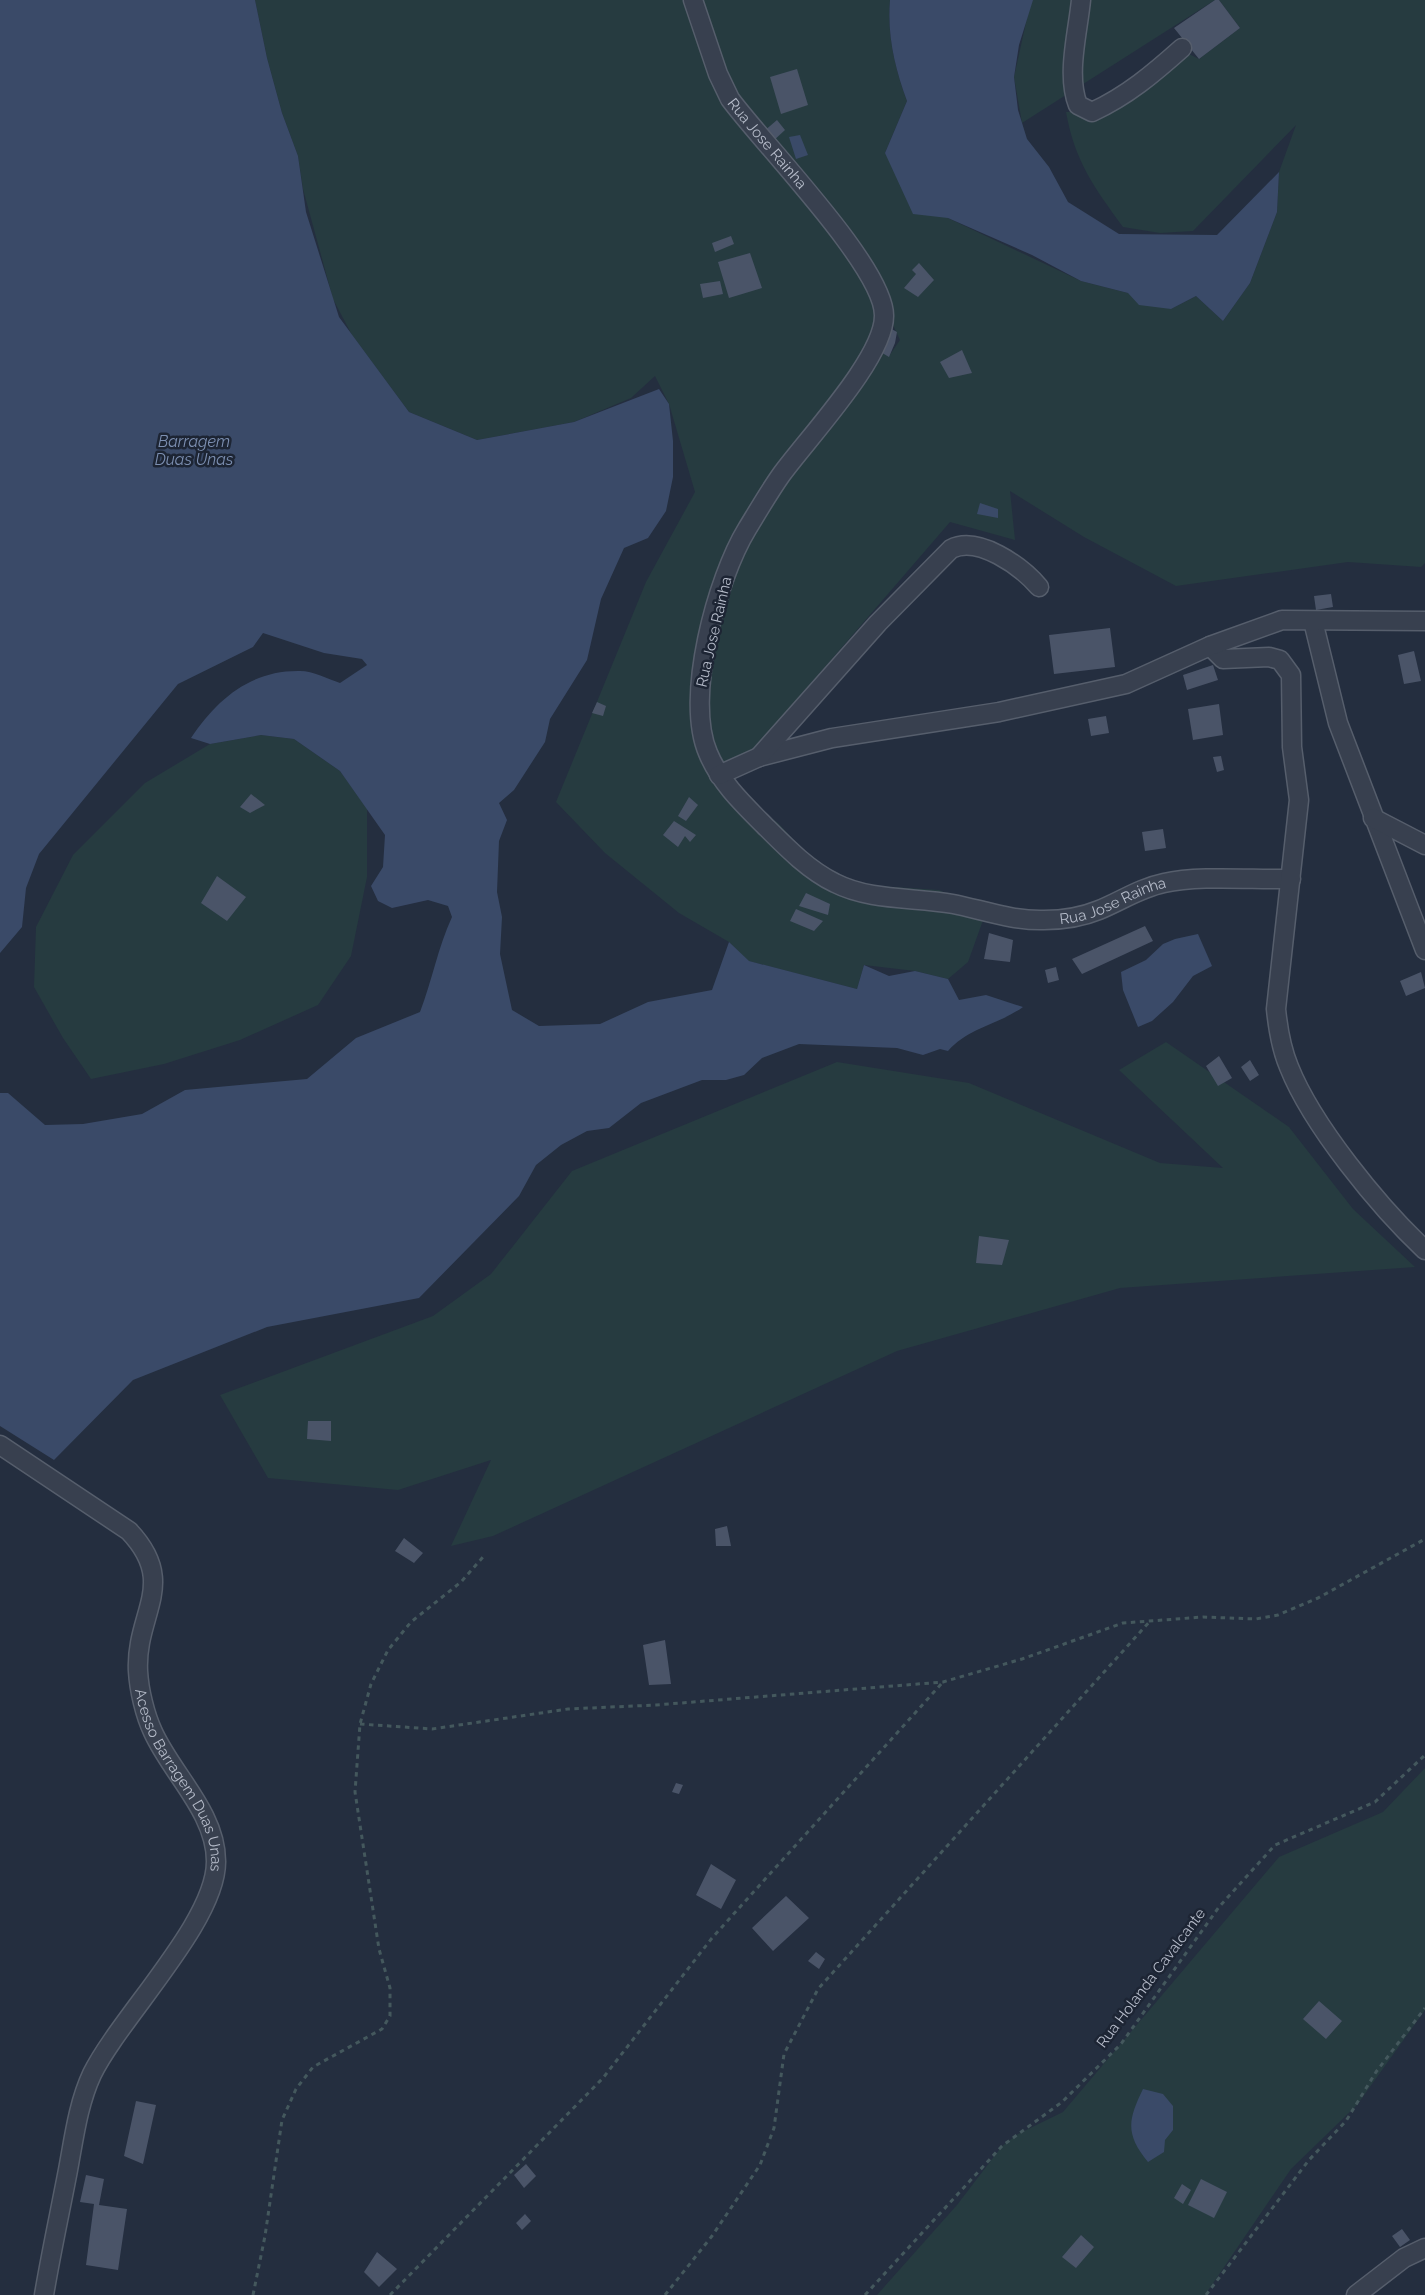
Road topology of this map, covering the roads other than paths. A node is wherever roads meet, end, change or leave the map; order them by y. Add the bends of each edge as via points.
1 (693, 0) edge
2 (1081, 0) edge
3 (1182, 48) dead end
4 (1039, 586) dead end
5 (1313, 621) junction
6 (1425, 621) edge
7 (1210, 646) junction
8 (759, 757) junction
9 (719, 775) junction
10 (1373, 818) junction
11 (1425, 845) edge
12 (1292, 879) junction
13 (1425, 950) edge
14 (1425, 1250) edge
15 (0, 1445) edge
16 (1425, 2248) edge
17 (44, 2295) edge
18 (1356, 2295) edge

1 - 9 street, Rua Jose Rainha via 730,99 854,251 874,283 885,317 873,352 851,386 781,475 746,531 722,587 699,684 700,728
2 - 3 street via 1074,95 1078,105 1092,112 1146,81
4 - 8 street via 1013,563 972,544 951,549 878,622
5 - 6 street
5 - 7 street via 1282,620
5 - 10 street via 1338,723
7 - 8 street via 1125,684 999,712 832,738
7 - 12 street via 1223,658 1281,660 1291,675 1292,747 1299,800
8 - 9 street
9 - 12 street, Rua Jose Rainha via 768,829 806,863 834,883 857,892 1040,920 1098,911 1147,887 1167,882
10 - 11 street
10 - 13 street
12 - 14 street via 1276,1009 1279,1036 1289,1066 1303,1097 1329,1136 1376,1197
15 - 17 street, Acesso Barragem Duas Unas via 129,1531 144,1546 154,1567 153,1594 143,1629 138,1670 145,1707 153,1732 213,1834 216,1862 212,1888 190,1929 92,2073 80,2109
16 - 18 street via 1404,2258

